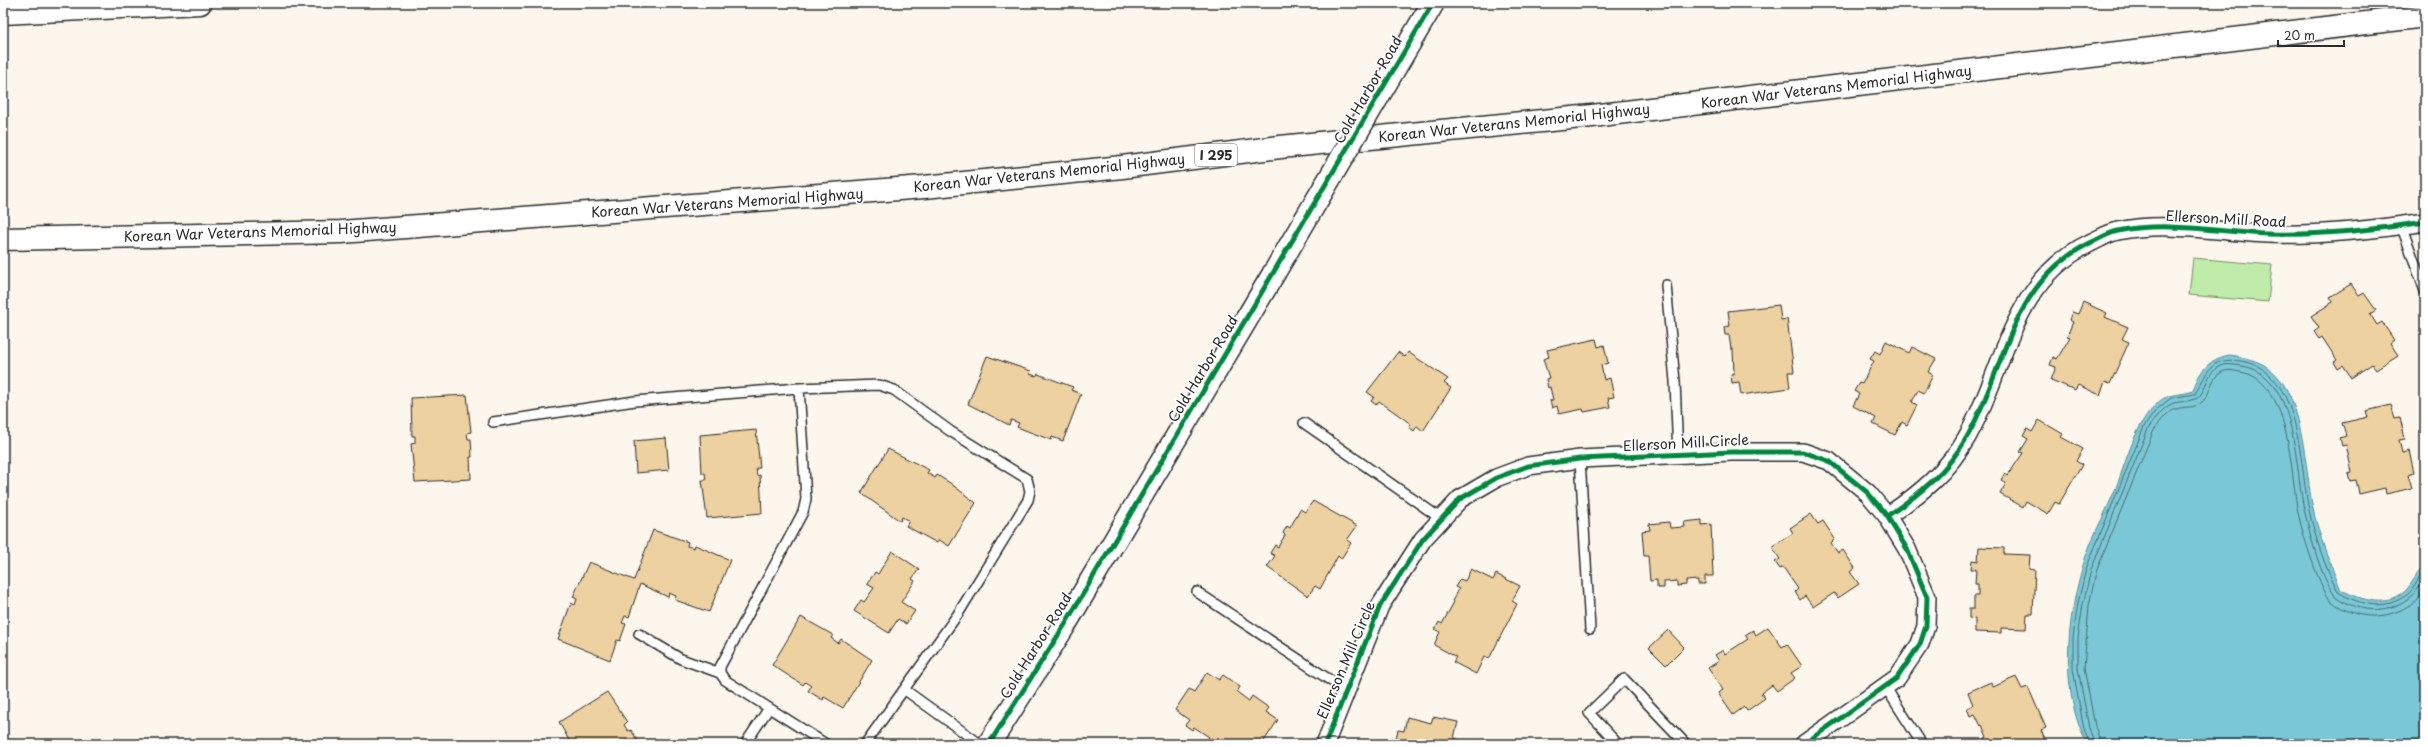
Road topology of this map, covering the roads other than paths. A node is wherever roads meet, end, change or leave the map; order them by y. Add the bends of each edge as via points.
1 (200, 3) edge
2 (1433, 3) edge
3 (3, 13) edge
4 (2425, 16) edge
5 (2425, 222) edge
6 (2401, 225) junction
7 (3, 239) edge
8 (1666, 285) dead end
9 (2425, 291) edge
10 (799, 388) junction
11 (493, 422) dead end
12 (1304, 423) dead end
13 (1678, 456) junction
14 (1580, 459) junction
15 (1887, 516) junction
16 (1440, 518) junction
17 (1197, 592) dead end
18 (1590, 629) dead end
19 (639, 634) dead end
20 (720, 673) junction
21 (1886, 688) junction
22 (905, 690) junction
23 (1346, 690) junction
24 (769, 708) junction
25 (746, 744) edge
26 (826, 744) edge
27 (865, 744) edge
28 (980, 744) edge
29 (988, 744) edge
30 (1325, 744) edge
31 (1618, 744) edge
32 (1686, 744) edge
33 (1804, 744) edge
34 (1922, 744) edge

1 - 3 main road
2 - 29 main road, Cold Harbor Road, bridge via 1064,626
4 - 7 main road, Korean War Veterans Memorial Highway / I 295 via 1592,116 1280,147 1122,167 924,187 341,232
5 - 6 street, Ellerson Mill Road
6 - 9 lane
6 - 15 street, Ellerson Mill Road via 2336,234 2267,234 2161,227 2119,231 2080,248 2054,266 2038,284 2022,310 2000,357 1982,408 1948,465 1915,498
8 - 13 lane via 1675,381
10 - 11 lane via 635,401
10 - 20 lane via 806,499 803,512 720,667
10 - 22 lane via 879,385 894,390 950,431 1027,479 1030,491 1028,500 958,614
12 - 16 lane
13 - 14 street, Ellerson Mill Circle
13 - 15 street, Ellerson Mill Circle via 1732,452 1802,452 1829,461 1868,494
14 - 16 street, Ellerson Mill Circle via 1528,466 1496,478 1460,499
14 - 18 lane
15 - 21 street, Ellerson Mill Circle via 1907,549 1927,597 1926,626 1920,644 1897,678
16 - 23 street, Ellerson Mill Circle via 1423,539 1380,606
17 - 23 lane
19 - 20 lane via 681,659
20 - 24 lane via 725,680
21 - 33 street, Ellerson Mill Circle
21 - 34 lane
22 - 27 lane
22 - 28 lane
23 - 30 street, Ellerson Mill Circle
24 - 25 lane
24 - 26 lane
31 - 32 lane via 1589,713 1624,679

